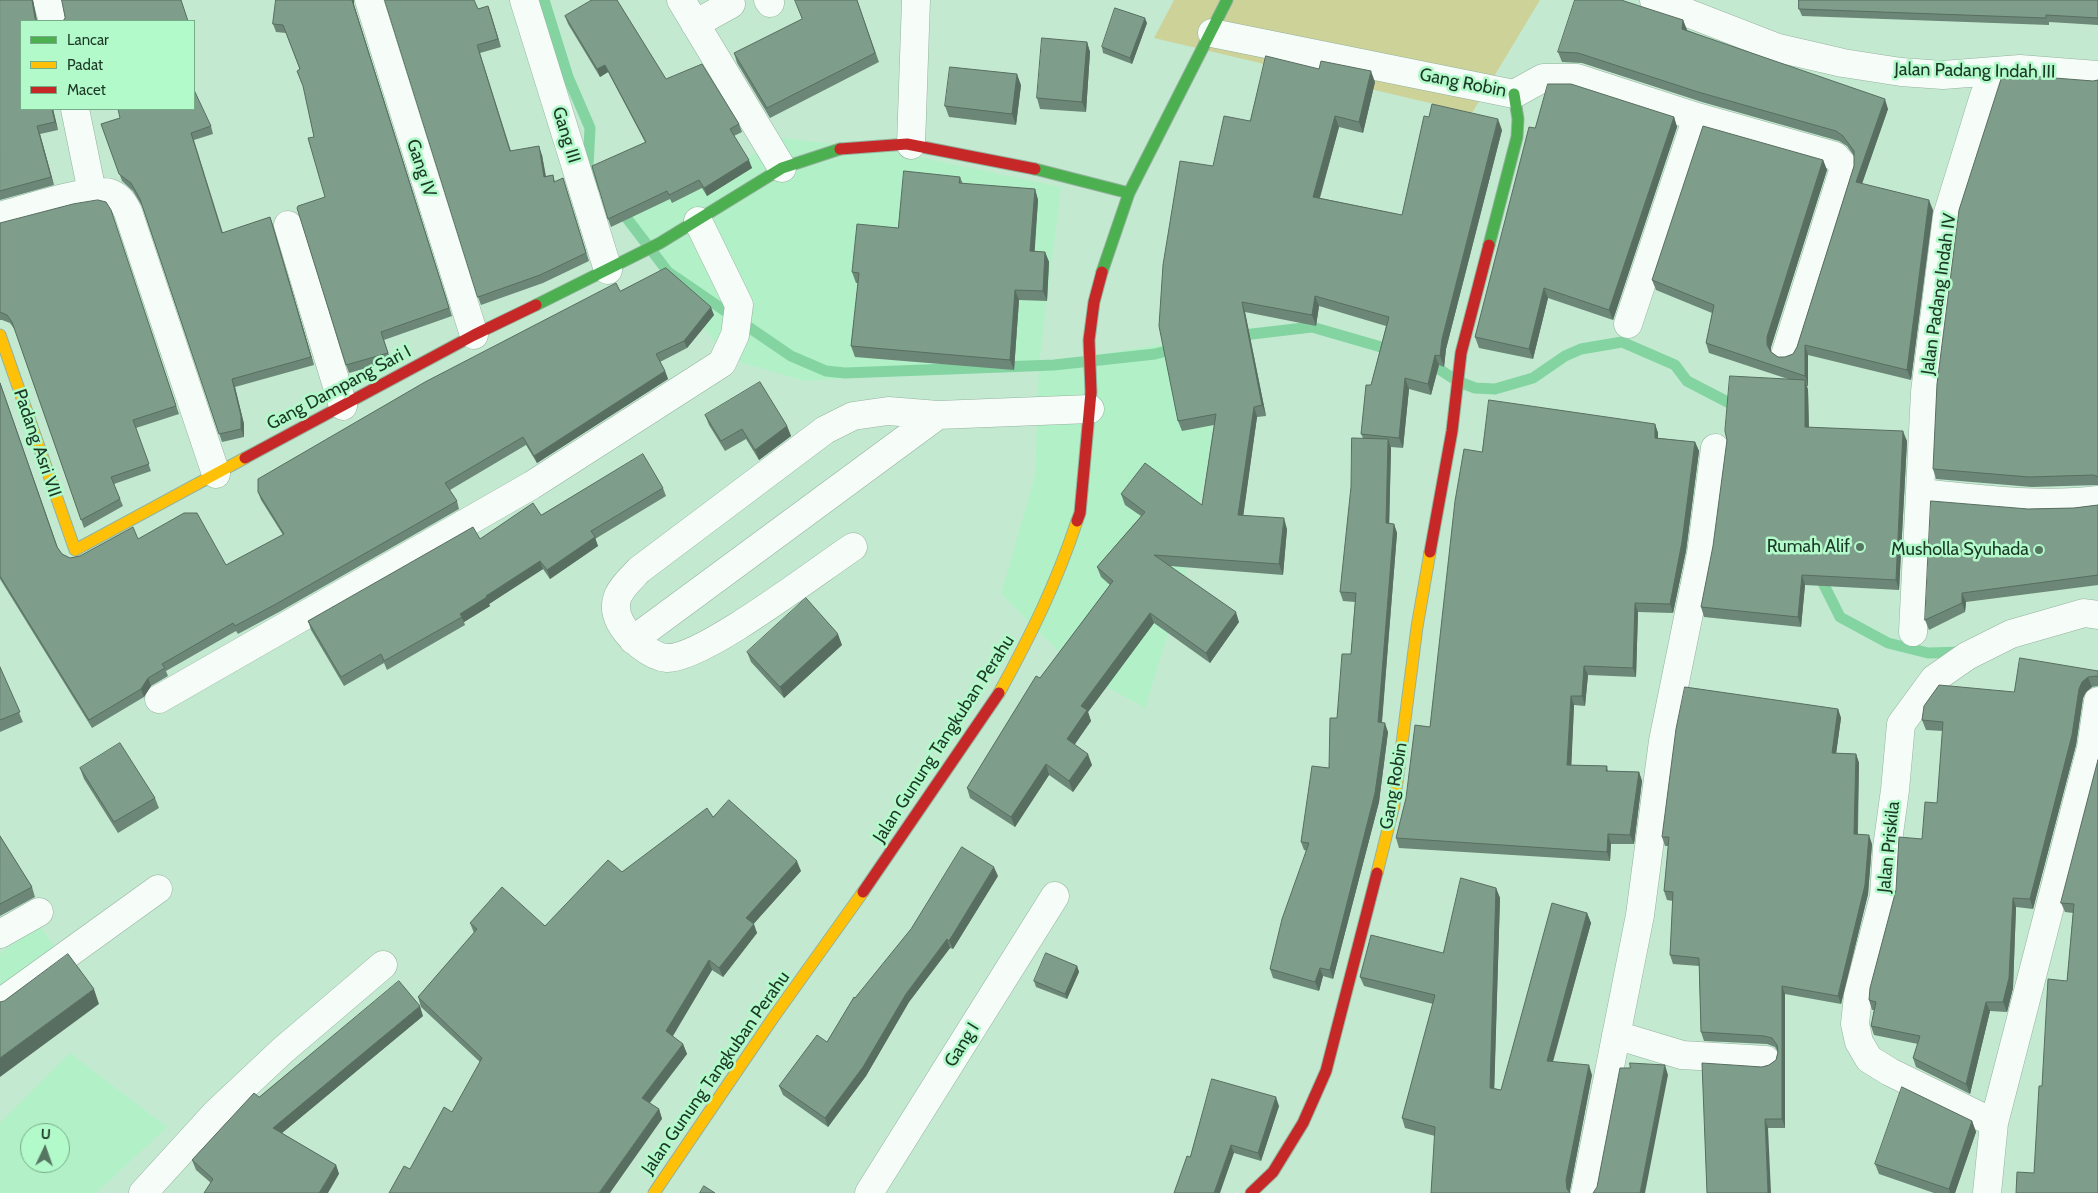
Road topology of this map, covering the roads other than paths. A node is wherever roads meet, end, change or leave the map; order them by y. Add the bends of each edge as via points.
1 (48, 0) edge
2 (369, 0) edge
3 (524, 0) edge
4 (680, 0) edge
5 (916, 0) edge
6 (1227, 0) edge
7 (1654, 0) edge
8 (731, 4) dead end
9 (53, 20) edge
10 (695, 24) junction
11 (1212, 33) junction
12 (1995, 71) junction
13 (2098, 75) edge
14 (1514, 94) junction
15 (74, 110) edge
16 (1697, 117) junction
17 (911, 145) junction
18 (782, 168) junction
19 (92, 192) junction
20 (1129, 193) junction
21 (0, 216) edge
22 (698, 221) junction
23 (288, 225) dead end
24 (615, 267) junction
25 (1628, 324) dead end
26 (0, 335) edge
27 (474, 335) junction
28 (1786, 352) dead end
29 (1090, 400) junction
30 (343, 406) junction
31 (938, 415) junction
32 (1715, 448) dead end
33 (216, 474) junction
34 (1921, 493) junction
35 (2098, 500) edge
36 (853, 547) dead end
37 (75, 550) joint
38 (2098, 615) edge
39 (1913, 632) dead end
40 (633, 640) junction
41 (159, 699) dead end
42 (2098, 701) edge
43 (158, 889) dead end
44 (1055, 896) dead end
45 (39, 912) dead end
46 (0, 934) edge
47 (383, 965) dead end
48 (0, 1003) edge
49 (1616, 1035) junction
50 (1766, 1060) dead end
51 (1994, 1124) junction
52 (143, 1193) edge
53 (654, 1193) edge
54 (869, 1193) edge
55 (1252, 1193) edge
56 (1585, 1193) edge
57 (1987, 1193) edge

1 - 9 street
2 - 27 street, Gang IV
3 - 24 street, Gang III
4 - 10 street
5 - 17 street
6 - 11 street, Jalan Gunung Tangkuban Perahu
7 - 12 street, Jalan Padang Indah III via 1778,48 1843,63 1901,72
8 - 10 street
10 - 18 street
11 - 14 street, Gang Robin
11 - 20 street, Jalan Gunung Tangkuban Perahu
12 - 13 street, Jalan Padang Indah III via 2020,69
12 - 34 street, Jalan Padang Indah IV via 1984,96 1947,216 1925,392
14 - 16 street, Gang Robin via 1543,78 1577,78
14 - 55 street, Gang Robin via 1518,118 1516,146 1461,353 1452,430 1417,627 1394,805 1326,1071 1303,1123 1273,1172
15 - 19 street
16 - 25 street
16 - 28 street, Gang Robin via 1835,156 1842,164 1843,171
17 - 18 street, Gang Dampang Sari I via 843,148
17 - 20 street, Gang Dampang Sari I via 1019,164
18 - 22 street, Gang Dampang Sari I
19 - 21 street
19 - 33 street via 109,193 122,200 128,212
20 - 29 street, Jalan Gunung Tangkuban Perahu via 1094,302 1089,340
22 - 24 street, Gang Dampang Sari I
22 - 41 street via 739,305 735,335 722,363 532,485
23 - 30 street
24 - 27 street, Gang Dampang Sari I
26 - 37 street, Padang Asri VII
27 - 30 street, Gang Dampang Sari I
29 - 31 street
29 - 53 street, Jalan Gunung Tangkuban Perahu via 1080,513 1059,575 1028,641 997,696 900,840
30 - 33 street, Gang Dampang Sari I
31 - 40 street
31 - 40 street via 888,412 853,416 824,430 639,570 618,591 614,602 619,621
32 - 49 street via 1701,554 1663,741 1640,915
33 - 37 street, Gang Dampang Sari I
34 - 35 street via 2073,503
34 - 39 street, Jalan Padang Indah IV
36 - 40 street via 724,635 687,654 666,658
38 - 51 street, Jalan Priskila via 2084,613 2011,634 1967,656 1934,680 1900,724 1884,896 1858,995 1856,1024 1859,1042 1869,1059 1890,1072
42 - 51 street via 2090,748
43 - 48 street
44 - 54 street, Gang I
45 - 46 street
47 - 52 street via 268,1063 216,1113
49 - 50 street via 1682,1055
49 - 56 street
51 - 57 street

